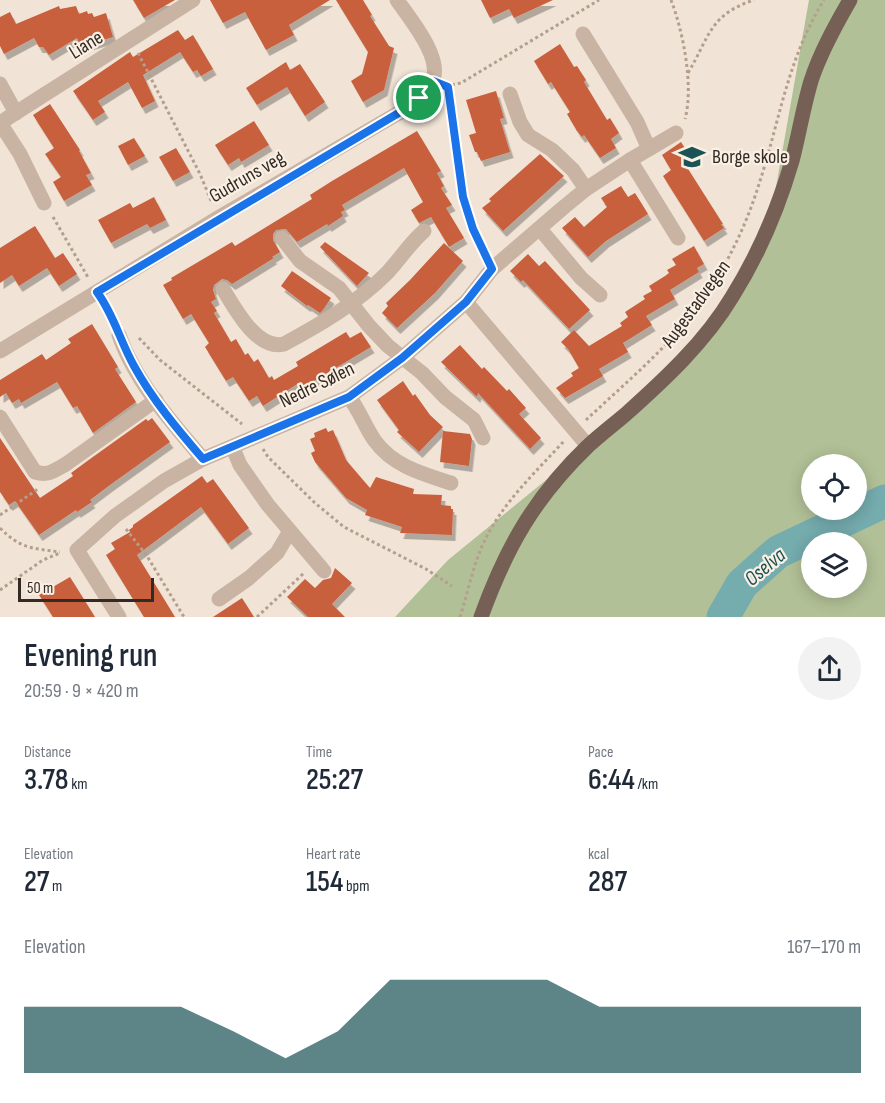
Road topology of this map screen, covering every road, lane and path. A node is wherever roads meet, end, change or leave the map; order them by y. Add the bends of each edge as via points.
1 (193, 0) edge
2 (397, 0) edge
3 (599, 0) edge
4 (671, 0) edge
5 (754, 0) edge
6 (824, 0) edge
7 (850, 0) edge
8 (583, 34) dead end
9 (131, 41) junction
10 (687, 74) junction
11 (433, 81) junction
12 (0, 84) edge
13 (448, 87) junction
14 (510, 94) dead end
15 (16, 113) junction
16 (0, 123) edge
17 (676, 133) joint
18 (649, 149) junction
19 (630, 160) junction
20 (586, 189) junction
21 (44, 203) joint
22 (218, 218) junction
23 (540, 229) junction
24 (424, 231) dead end
25 (282, 238) dead end
26 (678, 238) dead end
27 (492, 269) junction
28 (223, 289) dead end
29 (97, 292) junction
30 (600, 295) dead end
31 (466, 302) junction
32 (352, 303) junction
33 (119, 335) junction
34 (0, 351) edge
35 (402, 358) junction
36 (349, 397) junction
37 (156, 400) junction
38 (0, 417) edge
39 (574, 430) junction
40 (255, 438) junction
41 (483, 438) dead end
42 (588, 446) junction
43 (232, 448) junction
44 (203, 459) junction
45 (44, 474) junction
46 (451, 483) dead end
47 (0, 515) edge
48 (115, 516) junction
49 (0, 528) edge
50 (290, 531) junction
51 (70, 551) junction
52 (320, 566) joint
53 (452, 586) dead end
54 (0, 591) edge
55 (219, 599) dead end
56 (119, 617) edge
57 (184, 617) edge
58 (257, 617) edge
59 (460, 617) edge
60 (481, 617) edge

1 - 9 street, Liane
2 - 11 street via 434,59
3 - 13 path via 461,83
4 - 10 path via 680,27
5 - 10 path via 737,6 717,21
6 - 39 path via 797,52 759,185 728,257 681,327
7 - 42 main road, Augestadvegen via 812,79 792,159 756,256 731,298 673,370
8 - 18 street via 638,122
9 - 15 street, Liane
9 - 22 path via 200,174
10 - 17 path via 687,112
11 - 13 path
11 - 22 street, Gudruns veg via 402,111
12 - 15 street
13 - 27 path via 463,197
14 - 20 street via 528,135 552,150
15 - 16 street, Liane
16 - 21 street
17 - 18 street, Nedre Sølen
18 - 19 street, Nedre Sølen
19 - 20 street, Nedre Sølen
19 - 26 street
20 - 23 street, Nedre Sølen
21 - 29 path
22 - 29 street, Gudruns veg
23 - 27 street, Nedre Sølen
23 - 30 street
24 - 32 street
25 - 32 street via 300,261 339,288
27 - 31 street, Nedre Sølen
28 - 32 street via 245,322 272,345 284,344
29 - 33 path via 111,311
29 - 34 street, Gudruns veg
31 - 35 street, Nedre Sølen
31 - 39 street
32 - 35 street via 369,327
33 - 37 street
33 - 40 path via 144,341 160,360 249,429
35 - 36 street, Nedre Sølen
35 - 41 street via 474,420
36 - 40 street, Nedre Sølen
36 - 46 street via 374,440 395,460
37 - 44 street
37 - 45 street via 66,464
38 - 45 street via 35,472
39 - 42 street
39 - 59 path via 519,488 490,531
40 - 43 street, Nedre Sølen
40 - 53 path via 268,457 344,527
42 - 60 main road, Augestadvegen via 546,493 515,536
43 - 44 street, Nedre Sølen
43 - 50 street via 252,484
44 - 48 street, Nedre Sølen
45 - 47 path via 43,485
48 - 51 street, Nedre Sølen
48 - 57 path via 147,556
49 - 51 path via 25,548
50 - 52 street
50 - 55 street via 277,553
51 - 54 path via 43,560
51 - 56 street
52 - 58 path

